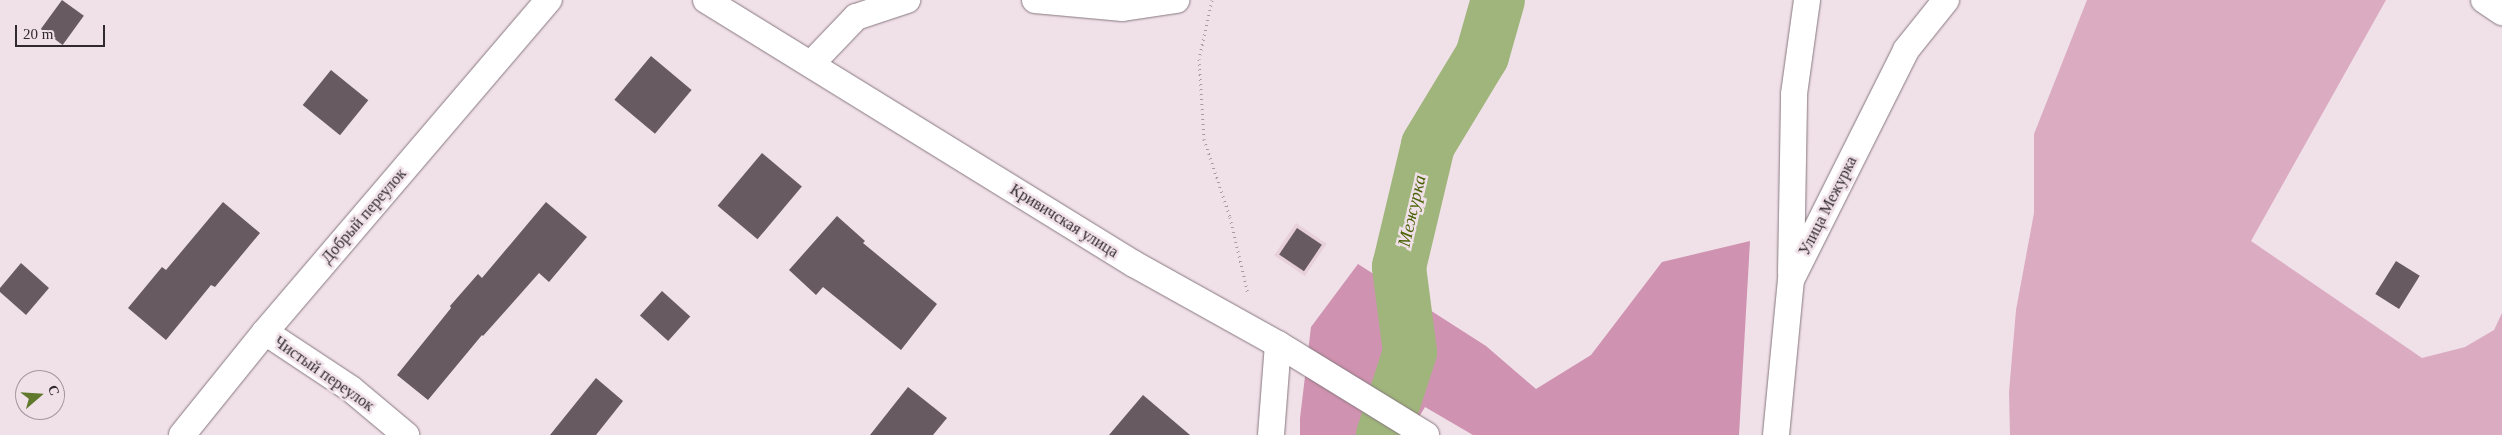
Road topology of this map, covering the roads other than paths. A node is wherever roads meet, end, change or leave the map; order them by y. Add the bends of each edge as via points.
1 (550, 0) edge
2 (706, 0) edge
3 (907, 0) edge
4 (1035, 0) edge
5 (1176, 0) edge
6 (1806, 0) edge
7 (1946, 0) edge
8 (2484, 0) edge
9 (2502, 12) edge
10 (810, 64) junction
11 (1791, 280) junction
12 (265, 332) junction
13 (1267, 338) junction
14 (182, 435) edge
15 (406, 435) edge
16 (1271, 435) edge
17 (1426, 435) edge
18 (1776, 435) edge

1 - 12 street, Добрый переулок
2 - 10 street, Кривичская улица
3 - 10 street via 856,17
4 - 5 street via 1123,8
6 - 11 street via 1794,94
7 - 11 street, Улица Межурка via 1906,50
8 - 9 street
10 - 13 street, Кривичская улица via 1134,264
11 - 18 street, Улица Межурка
12 - 14 street, Добрый переулок
12 - 15 street, Чистый переулок via 351,389
13 - 16 street
13 - 17 street, Кривичская улица

